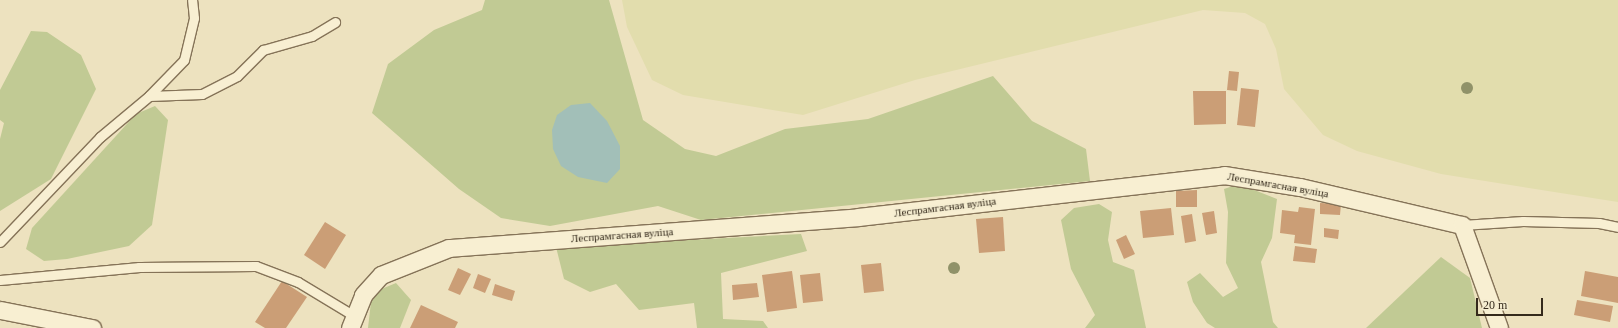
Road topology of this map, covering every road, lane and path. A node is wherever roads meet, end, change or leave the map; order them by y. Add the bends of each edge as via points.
1 (192, 0) edge
2 (335, 22) dead end
3 (149, 96) junction
4 (1462, 225) junction
5 (1618, 227) edge
6 (0, 242) edge
7 (0, 280) edge
8 (0, 310) edge
9 (353, 322) edge
10 (92, 328) edge
11 (1499, 328) edge

1 - 3 lane via 194,18 184,60
2 - 3 lane via 312,36 263,50 237,76 202,94
3 - 6 lane via 100,137
4 - 5 lane via 1523,221 1598,223
4 - 9 street, Леспрамгасная вуліца via 1300,187 1224,175 858,218 449,248 381,275 363,295
4 - 11 street
7 - 9 lane via 140,267 256,266 298,282
8 - 10 street

